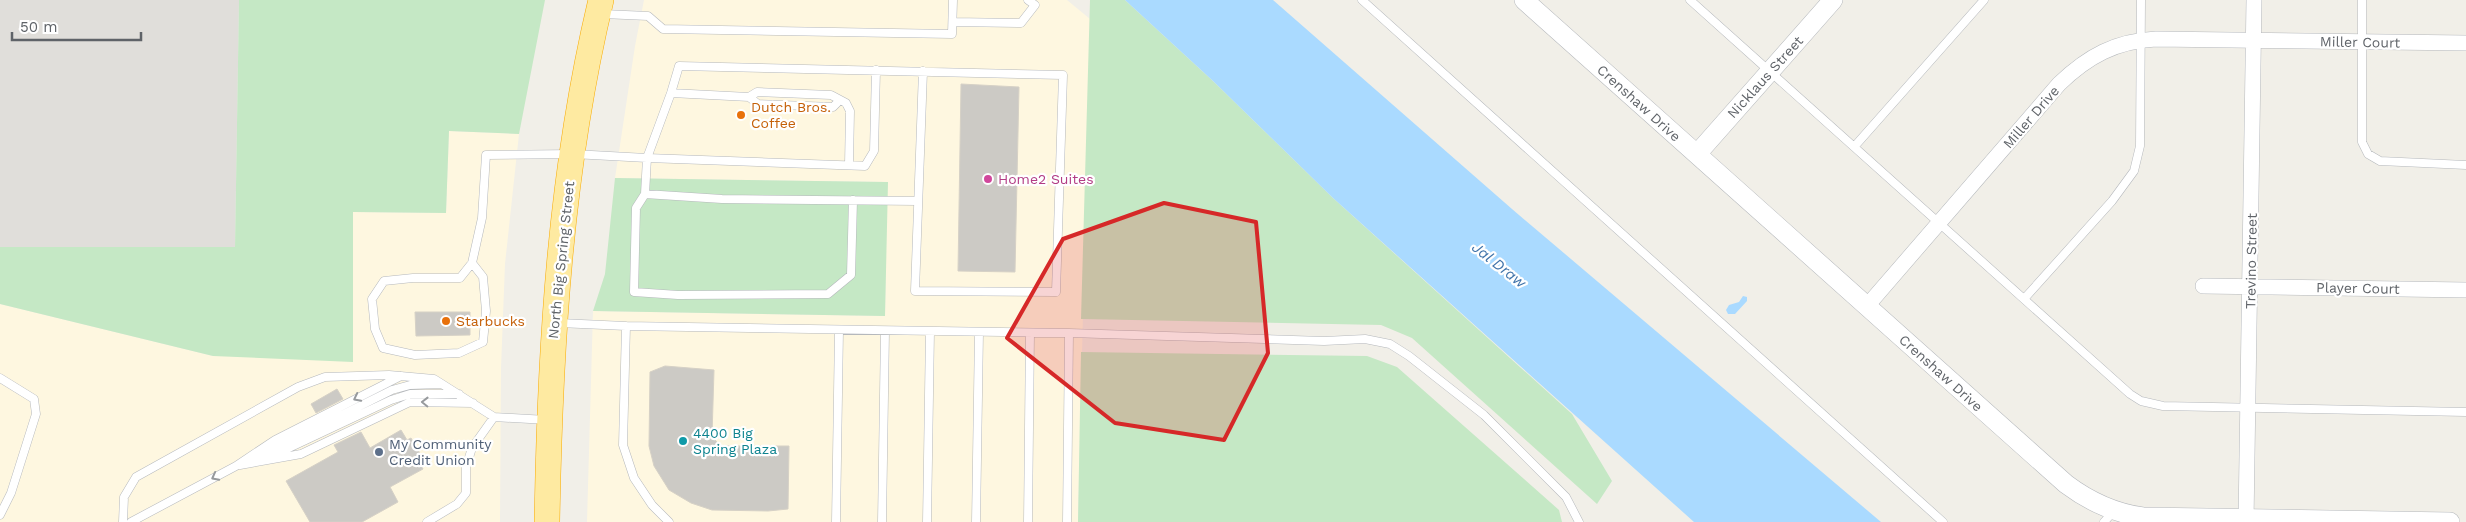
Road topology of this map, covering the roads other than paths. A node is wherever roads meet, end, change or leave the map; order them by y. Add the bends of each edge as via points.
1 (953, 0) edge
2 (1028, 0) edge
3 (1362, 0) edge
4 (1524, 0) edge
5 (1690, 0) edge
6 (1833, 0) edge
7 (1984, 0) edge
8 (2141, 0) edge
9 (2254, 0) edge
10 (2362, 0) edge
11 (599, 7) edge
12 (952, 22) junction
13 (2140, 40) junction
14 (2254, 41) junction
15 (2362, 42) junction
16 (2466, 43) edge
17 (876, 70) junction
18 (922, 71) junction
19 (1770, 72) junction
20 (671, 93) junction
21 (749, 97) junction
22 (839, 101) junction
23 (1854, 147) junction
24 (573, 154) junction
25 (1697, 154) junction
26 (647, 158) junction
27 (849, 165) junction
28 (2466, 165) edge
29 (645, 194) junction
30 (853, 200) junction
31 (918, 201) junction
32 (1939, 225) junction
33 (472, 263) junction
34 (2203, 286) dead end
35 (2250, 286) junction
36 (2466, 290) edge
37 (2024, 299) junction
38 (1867, 306) junction
39 (554, 323) junction
40 (626, 326) junction
41 (839, 330) junction
42 (885, 331) junction
43 (930, 331) junction
44 (979, 332) junction
45 (1030, 333) junction
46 (1069, 333) junction
47 (400, 376) junction
48 (0, 378) edge
49 (443, 384) junction
50 (459, 394) junction
51 (473, 403) junction
52 (2248, 407) junction
53 (2466, 412) edge
54 (494, 417) junction
55 (549, 420) junction
56 (236, 466) junction
57 (0, 515) edge
58 (2109, 516) edge
59 (2246, 520) edge
60 (123, 522) edge
61 (131, 522) edge
62 (427, 522) edge
63 (547, 522) edge
64 (669, 522) edge
65 (836, 522) edge
66 (882, 522) edge
67 (928, 522) edge
68 (976, 522) edge
69 (1028, 522) edge
70 (1067, 522) edge
71 (1579, 522) edge
72 (1943, 522) edge
73 (2450, 522) edge

1 - 12 lane
2 - 12 lane via 1035,5 1021,23
3 - 72 lane
4 - 25 street, Crenshaw Drive
5 - 19 lane
6 - 19 street, Nicklaus Street
7 - 23 lane
8 - 13 lane
9 - 14 street, Trevino Street
10 - 15 lane
11 - 12 lane via 648,16 664,29 952,34
11 - 24 highway, North Big Spring Street
13 - 14 street, Miller Drive
13 - 32 street, Miller Drive via 2117,44 2078,66
13 - 37 lane via 2140,146 2134,171 2112,201
14 - 15 street, Miller Court
14 - 35 street, Trevino Street
15 - 16 street, Miller Court
15 - 28 lane via 2362,142 2368,154 2380,161
17 - 18 lane
17 - 20 lane via 679,66
17 - 27 lane via 874,151 865,166
18 - 31 lane
18 - 31 lane via 1063,74 1056,292 915,291
19 - 23 lane
19 - 25 street, Nicklaus Street
20 - 21 lane
20 - 26 lane
21 - 22 lane via 757,92 831,95
21 - 22 lane via 758,104 833,107
22 - 27 lane via 846,103 850,111
23 - 32 lane
24 - 26 lane
24 - 33 lane via 486,155 482,218
24 - 39 highway, North Big Spring Street
25 - 38 street, Crenshaw Drive
26 - 27 lane
26 - 29 lane
29 - 30 lane via 722,199
29 - 30 lane via 636,208 634,292 678,295 828,294 851,275
30 - 31 lane
32 - 37 lane
32 - 38 street, Miller Drive
33 - 33 lane via 460,278 384,281 372,299 375,329 383,348 415,354 458,354 483,342 486,311 483,277
34 - 35 street, Player Court
35 - 36 street, Player Court
35 - 52 street, Trevino Street
37 - 52 lane via 2130,394 2142,401 2163,406
38 - 58 street, Crenshaw Drive via 2066,484
39 - 40 lane
39 - 55 highway, North Big Spring Street
40 - 41 lane
40 - 64 lane via 623,445 634,478 652,505
41 - 42 lane
41 - 65 lane
42 - 43 lane
42 - 66 lane
43 - 44 lane
43 - 67 lane
44 - 45 lane
44 - 68 lane
45 - 46 lane
45 - 69 lane
46 - 70 lane
46 - 71 lane via 1365,339 1390,344 1484,415 1566,497
47 - 49 lane via 434,379
47 -> 56 lane via 275,440
47 - 60 lane via 325,377 298,387 136,477 124,496
48 - 57 lane via 34,399 36,414 11,493
49 - 50 lane
49 - 56 lane via 410,384 392,390
50 - 51 lane
50 - 56 lane via 410,394 275,455
51 - 54 lane
51 -> 56 lane via 410,402 301,454
52 - 53 lane
52 - 59 street, Trevino Street
54 - 55 lane
54 - 62 lane via 472,448 466,467 466,493 457,504
55 - 63 highway, North Big Spring Street
56 -> 61 lane
58 - 59 street, Crenshaw Drive
59 - 73 street, Crenshaw Drive

